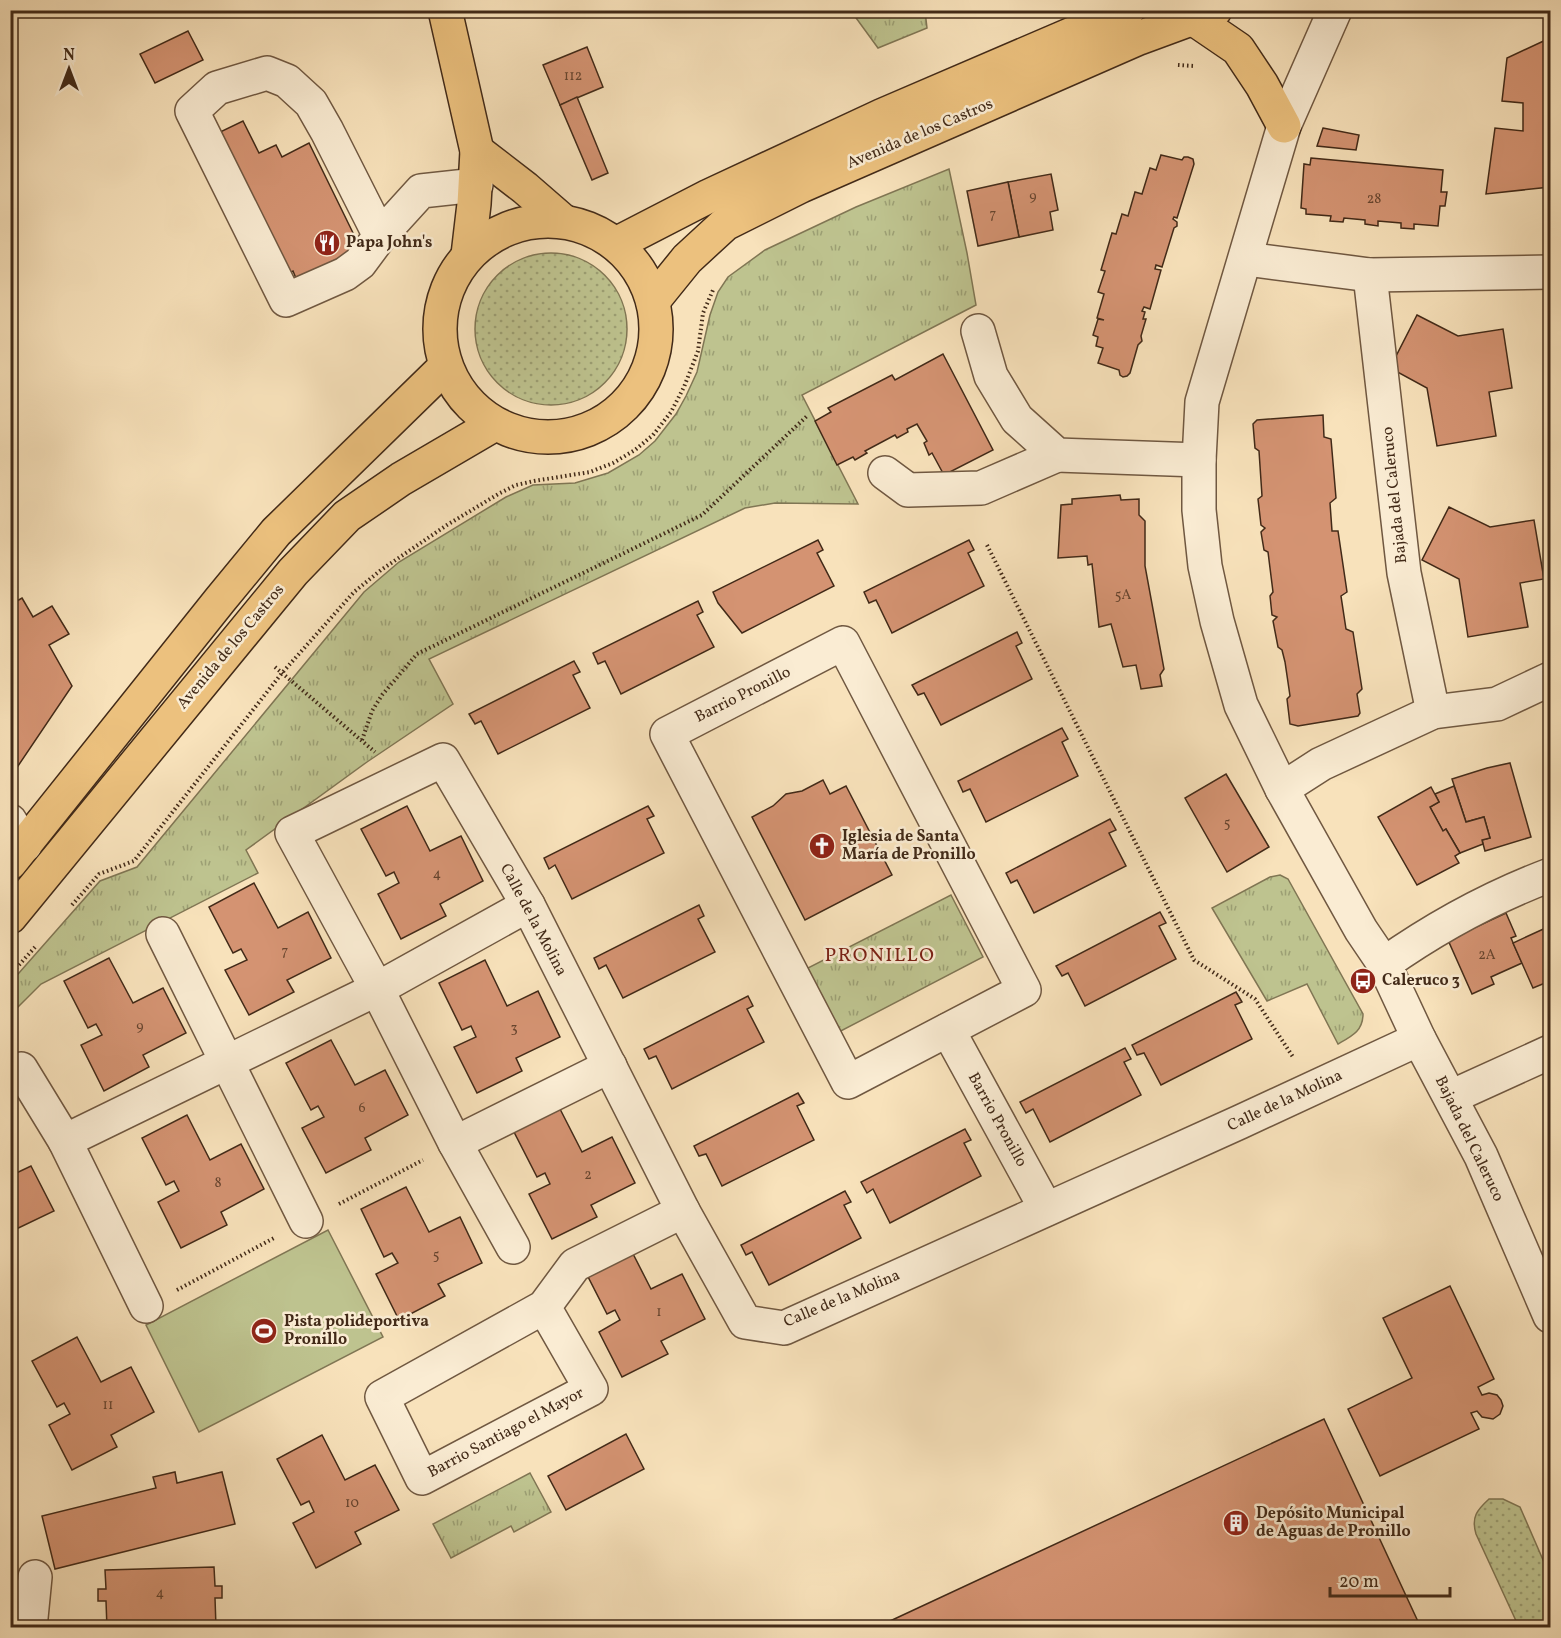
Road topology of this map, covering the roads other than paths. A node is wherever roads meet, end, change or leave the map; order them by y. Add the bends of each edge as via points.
1 (445, 10) edge
2 (1128, 10) edge
3 (1315, 10) edge
4 (1335, 10) edge
5 (1204, 15) edge
6 (1315, 55) junction
7 (1284, 126) junction
8 (477, 151) junction
9 (476, 185) junction
10 (563, 221) junction
11 (380, 236) junction
12 (616, 244) junction
13 (468, 255) junction
14 (1246, 260) junction
15 (1551, 272) edge
16 (1370, 275) junction
17 (653, 301) junction
18 (978, 331) dead end
19 (445, 367) junction
20 (495, 424) junction
21 (1057, 455) junction
22 (1199, 460) junction
23 (885, 473) dead end
24 (1551, 679) edge
25 (1433, 712) junction
26 (1282, 789) junction
27 (15, 843) edge
28 (1551, 875) edge
29 (528, 905) junction
30 (10, 917) edge
31 (163, 934) dead end
32 (1384, 964) junction
33 (377, 989) junction
34 (948, 1030) junction
35 (1419, 1039) junction
36 (1551, 1052) edge
37 (226, 1062) junction
38 (610, 1066) junction
39 (10, 1072) edge
40 (1450, 1097) junction
41 (65, 1141) junction
42 (455, 1143) junction
43 (1046, 1209) junction
44 (683, 1211) junction
45 (306, 1221) dead end
46 (513, 1247) dead end
47 (146, 1306) dead end
48 (544, 1307) junction
49 (1551, 1316) edge
50 (35, 1577) dead end
51 (30, 1628) edge

1 - 8 main road
2 - 12 main road, Avenida de los Castros via 880,116
3 - 6 street, Bajada del Caleruco
4 - 6 street, Bajada del Caleruco
5 - 7 main road via 1238,49
5 - 17 main road, Avenida de los Castros via 1139,38 801,186 725,224 687,259
6 - 7 street, Bajada del Caleruco
7 - 14 street, Bajada del Caleruco
8 - 9 main road
8 - 10 main road
9 - 11 street via 421,191
9 - 13 main road
10 - 12 main road via 591,229
10 - 13 main road via 528,222 495,234
11 - 11 street via 360,263 345,274 286,300 192,111 217,88 267,73 287,81 322,121
12 - 17 main road via 639,269
13 - 19 main road via 450,279 440,308 439,338
14 - 16 street
14 - 22 street, Bajada del Caleruco via 1202,402
15 - 16 street
16 - 25 street, Bajada del Caleruco via 1404,573
17 - 20 main road via 657,333 651,364 637,392 615,415 587,430 556,438 524,435
18 - 21 street via 991,376 1017,419
19 - 20 main road via 465,400
19 - 27 main road via 276,532
20 - 30 main road, Avenida de los Castros via 400,479 347,516 293,572
21 - 22 street
21 - 23 street via 981,488 908,490
22 - 26 street, Bajada del Caleruco via 1205,566 1217,621 1241,705
24 - 25 street via 1497,704
25 - 26 street via 1321,764
26 - 32 street, Bajada del Caleruco
28 - 32 street via 1465,914
29 - 33 street
29 - 33 street, Calle de la Molina via 443,760 292,833
29 - 38 street, Calle de la Molina
31 - 37 street
32 - 35 street, Bajada del Caleruco
33 - 37 street
33 - 42 street
34 - 34 street, Barrio Pronillo via 1024,990 843,643 667,734 848,1082
34 - 43 street, Barrio Pronillo
35 - 40 street, Bajada del Caleruco
35 - 43 street, Calle de la Molina
36 - 40 street
37 - 41 street
37 - 45 street
38 - 42 street
38 - 44 street, Calle de la Molina
39 - 41 street via 21,1069
40 - 49 street, Bajada del Caleruco
41 - 47 street
42 - 46 street
43 - 44 street, Calle de la Molina via 784,1328 745,1322
44 - 48 street, Barrio Santiago el Mayor via 575,1265
48 - 48 street, Barrio Santiago el Mayor via 382,1397 422,1478 591,1389
50 - 51 street

